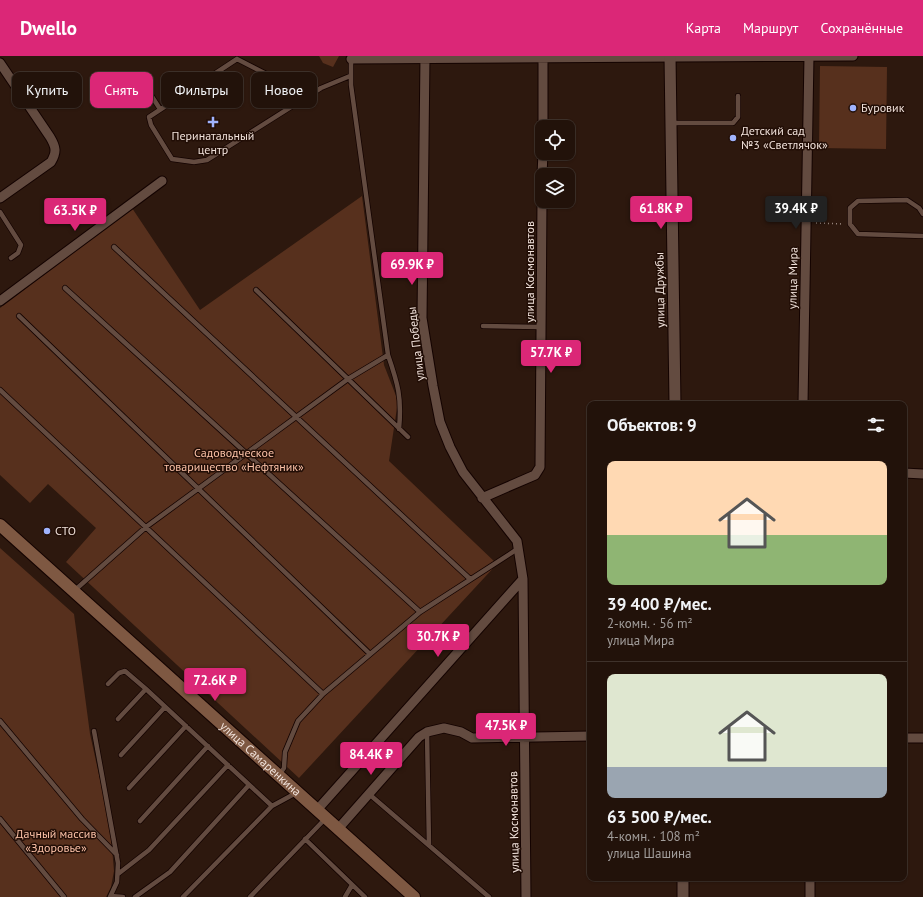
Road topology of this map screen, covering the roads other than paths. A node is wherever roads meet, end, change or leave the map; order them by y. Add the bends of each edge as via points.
1 (809, 56) edge
2 (853, 56) edge
3 (424, 57) edge
4 (543, 57) edge
5 (670, 57) edge
6 (237, 58) edge
7 (351, 59) joint
8 (0, 64) edge
9 (264, 72) edge
10 (350, 76) junction
11 (317, 91) edge
12 (738, 96) dead end
13 (153, 98) edge
14 (290, 108) edge
15 (160, 109) junction
16 (543, 120) edge
17 (671, 123) junction
18 (162, 181) dead end
19 (0, 198) edge
20 (542, 208) edge
21 (0, 212) edge
22 (923, 214) edge
23 (923, 236) edge
24 (114, 247) dead end
25 (11, 258) dead end
26 (65, 288) dead end
27 (256, 290) dead end
28 (0, 301) edge
29 (19, 316) dead end
30 (483, 326) dead end
31 (541, 327) junction
32 (388, 355) junction
33 (348, 379) junction
34 (0, 390) edge
35 (675, 401) edge
36 (803, 401) edge
37 (297, 417) junction
38 (399, 429) junction
39 (408, 437) dead end
40 (246, 454) junction
41 (907, 472) edge
42 (923, 474) edge
43 (198, 488) junction
44 (482, 498) junction
45 (0, 525) edge
46 (146, 527) junction
47 (519, 548) junction
48 (523, 579) junction
49 (470, 580) junction
50 (74, 591) junction
51 (420, 612) junction
52 (370, 654) junction
53 (108, 684) dead end
54 (146, 689) junction
55 (324, 694) junction
56 (165, 707) junction
57 (118, 719) dead end
58 (0, 721) edge
59 (186, 726) junction
60 (94, 731) dead end
61 (427, 732) junction
62 (587, 736) edge
63 (525, 737) junction
64 (907, 738) edge
65 (923, 738) edge
66 (208, 746) junction
67 (121, 756) dead end
68 (228, 765) junction
69 (278, 775) junction
70 (250, 785) junction
71 (129, 788) dead end
72 (298, 793) junction
73 (369, 794) junction
74 (272, 806) junction
75 (321, 814) junction
76 (0, 819) edge
77 (140, 821) dead end
78 (338, 829) junction
79 (305, 839) junction
80 (429, 845) junction
81 (117, 855) junction
82 (118, 874) junction
83 (683, 881) edge
84 (810, 881) edge
85 (352, 885) junction
86 (111, 896) edge
87 (64, 897) edge
88 (122, 897) edge
89 (135, 897) edge
90 (183, 897) edge
91 (250, 897) edge
92 (345, 897) edge
93 (365, 897) edge
94 (414, 897) edge
95 (488, 897) edge
96 (526, 897) edge
97 (683, 897) edge
98 (810, 897) edge

1 - 2 street
1 - 5 street
1 - 36 street, улица Мира
3 - 4 street
3 - 7 street
3 - 44 street, улица Победы via 422,318 440,422 463,472
4 - 5 street
4 - 16 street
5 - 17 street, улица Дружбы
6 - 9 lane
6 - 15 lane
7 - 10 lane
8 - 19 street via 50,137 56,150 51,162
10 - 11 lane
10 - 32 lane
12 - 17 lane via 738,117 733,123
13 - 15 lane
14 - 15 lane via 220,153 207,160 194,162 172,159 149,121 152,114
17 - 35 street, улица Дружбы
18 - 28 street
20 - 31 street, улица Космонавтов
21 - 25 lane via 21,245 18,253
22 - 23 lane via 907,200 863,200 850,208 850,224 858,234
24 - 37 lane
26 - 40 lane
27 - 33 lane
29 - 43 lane
30 - 31 lane
31 - 44 street, улица Космонавтов via 540,467 531,477
32 - 33 lane
32 - 38 lane via 400,392
33 - 37 lane
33 - 38 lane
34 - 46 lane
37 - 40 lane
37 - 49 lane
38 - 39 lane
40 - 43 lane
40 - 51 lane
41 - 42 street
43 - 46 lane
43 - 52 lane
44 - 47 street, улица Победы via 513,534
45 - 50 main road, улица Самаренкина
46 - 50 lane
46 - 55 lane
47 - 48 street, улица Космонавтов
47 - 49 lane
48 - 63 street, улица Космонавтов
48 - 75 street
49 - 51 lane
50 - 69 main road, улица Самаренкина
51 - 52 lane
52 - 55 lane
53 - 54 lane via 119,673 125,672
54 - 56 lane
54 - 57 lane
55 - 69 lane via 298,721 284,752 284,768
56 - 59 lane
56 - 67 lane
58 - 81 lane via 78,814
59 - 66 lane
59 - 71 lane
60 - 81 lane
61 - 63 street via 444,728 472,738
61 - 73 street via 419,737
61 - 80 lane
62 - 63 street
63 - 96 street, улица Космонавтов
64 - 65 street
66 - 68 lane
66 - 77 lane
68 - 70 lane
68 - 82 lane via 149,850
69 - 72 main road, улица Самаренкина
70 - 74 lane
70 - 89 lane via 170,872
72 - 74 lane
72 - 75 main road, улица Самаренкина
73 - 78 street
73 - 80 lane
74 - 90 lane
75 - 78 main road, улица Самаренкина
75 - 79 lane
76 - 87 lane
78 - 94 main road, улица Самаренкина
79 - 85 lane
79 - 91 lane
80 - 95 lane
81 - 82 lane
82 - 86 lane
83 - 97 street
84 - 98 street
85 - 92 lane
85 - 93 lane
86 - 88 lane

